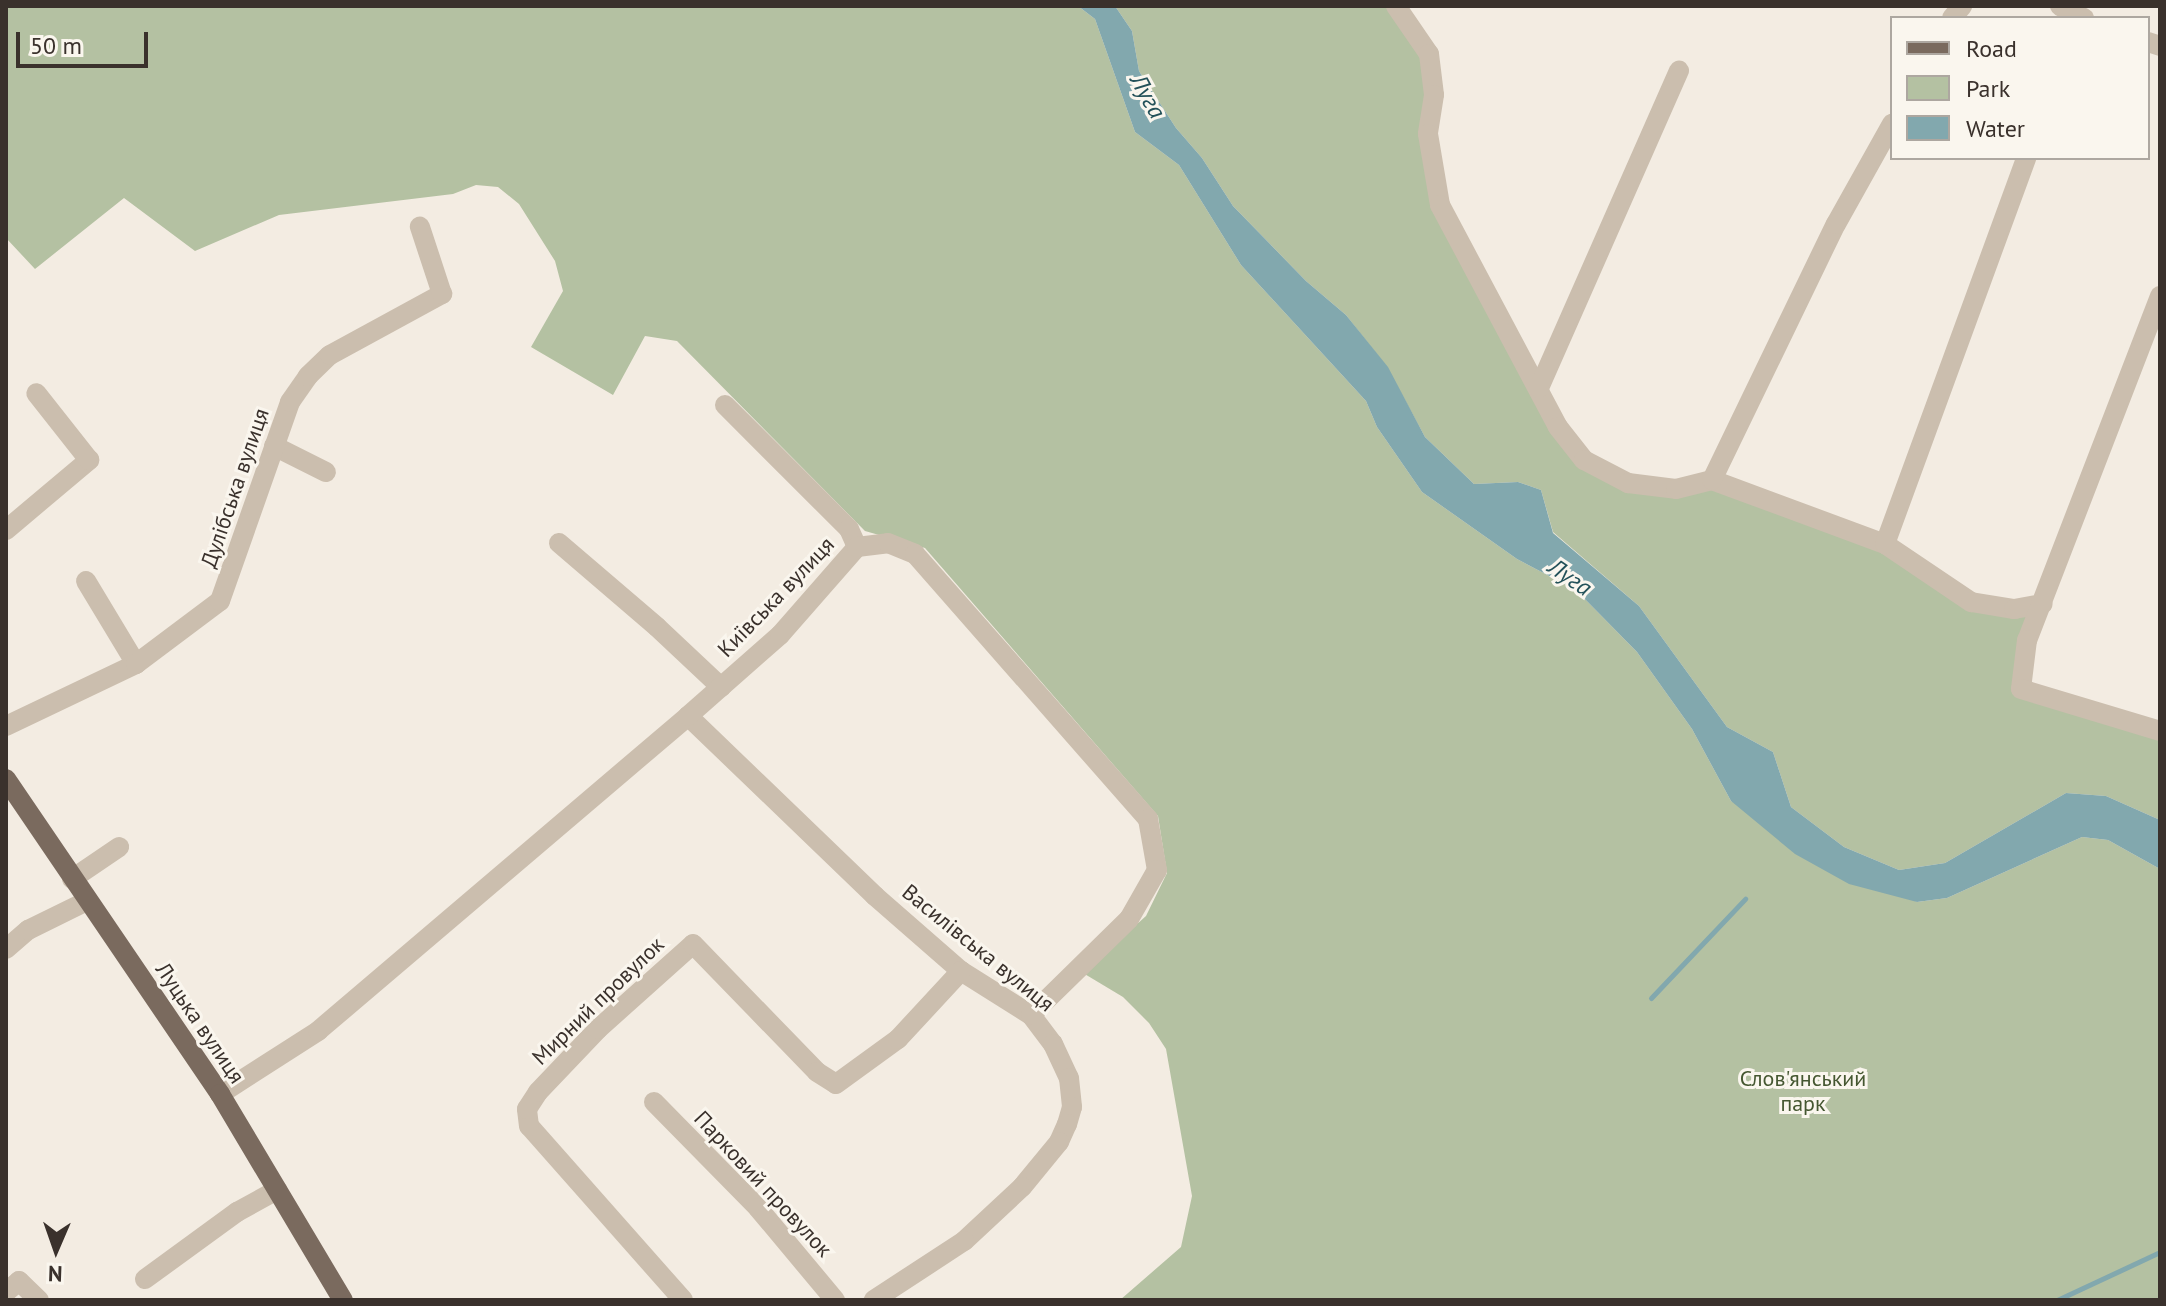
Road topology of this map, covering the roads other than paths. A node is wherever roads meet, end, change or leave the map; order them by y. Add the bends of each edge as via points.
1 (1396, 6) edge
2 (2060, 6) edge
3 (2078, 16) edge
4 (1679, 71) dead end
5 (1890, 128) edge
6 (2025, 160) edge
7 (420, 227) dead end
8 (2160, 296) edge
9 (1539, 388) junction
10 (36, 393) dead end
11 (725, 405) dead end
12 (274, 446) junction
13 (326, 472) dead end
14 (1712, 480) junction
15 (6, 530) edge
16 (559, 543) dead end
17 (1885, 544) junction
18 (857, 547) junction
19 (86, 581) dead end
20 (2043, 604) junction
21 (136, 664) junction
22 (721, 687) junction
23 (688, 716) junction
24 (6, 726) edge
25 (2160, 731) edge
26 (6, 779) edge
27 (119, 847) dead end
28 (72, 879) junction
29 (87, 901) junction
30 (6, 949) edge
31 (961, 971) junction
32 (1031, 1015) junction
33 (220, 1094) junction
34 (654, 1102) dead end
35 (277, 1190) junction
36 (145, 1279) dead end
37 (6, 1292) edge
38 (39, 1300) edge
39 (343, 1300) edge
40 (683, 1300) edge
41 (835, 1300) edge
42 (874, 1300) edge

1 - 9 street via 1429,54 1434,95 1428,134 1440,205
2 - 3 street
4 - 9 street
5 - 14 street via 1836,224
6 - 17 street
7 - 12 street, Дулібська вулиця via 442,294 330,355 290,402
8 - 20 street
9 - 14 street via 1558,427 1584,460 1628,483 1676,489
10 - 15 street via 89,460
11 - 18 street via 849,529
12 - 13 street
12 - 21 street, Дулібська вулиця via 220,601
14 - 17 street
16 - 22 street
17 - 20 street via 1971,602 2014,609
18 - 22 street, Київська вулиця via 780,635
18 - 32 street, Київська вулиця via 888,543 915,554 1148,819 1157,870 1129,919
19 - 21 street
20 - 25 street via 2027,640 2021,689
21 - 24 street, Дулібська вулиця
22 - 23 street, Київська вулиця
23 - 31 street, Василівська вулиця
23 - 33 street, Київська вулиця via 318,1031
26 - 28 main road, Луцька вулиця
27 - 28 street
28 - 29 main road, Луцька вулиця
29 - 30 street via 28,930
29 - 33 main road, Луцька вулиця
31 - 32 street, Василівська вулиця
31 - 40 street, Мирний провулок via 898,1039 836,1084 817,1072 693,944 598,1029 538,1092 527,1109 529,1126
32 - 42 street, Василівська вулиця via 1069,1078 1072,1107 1059,1142 997,1214
33 - 35 main road, Луцька вулиця
34 - 41 street, Парковий провулок via 758,1208
35 - 36 street via 237,1212
35 - 39 main road, Луцька вулиця
37 - 38 street via 19,1281

